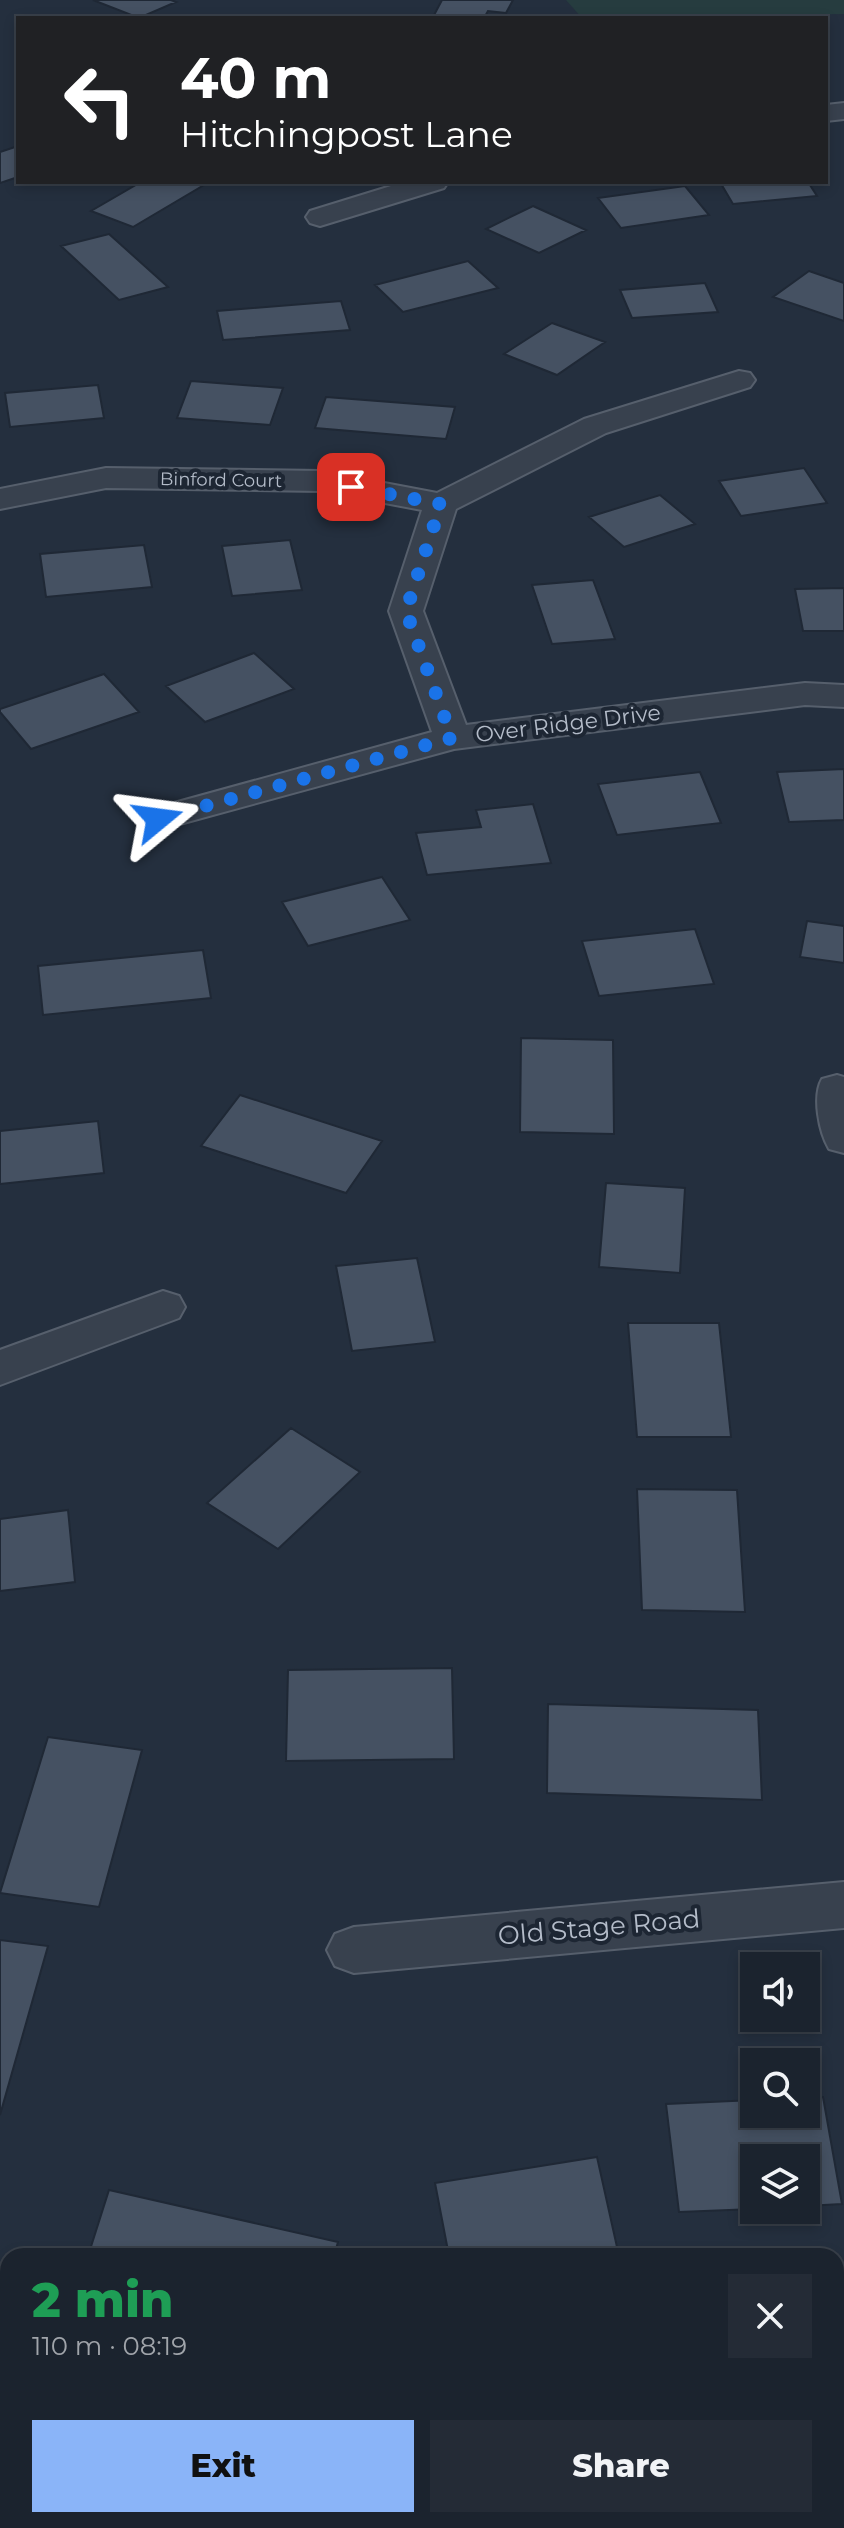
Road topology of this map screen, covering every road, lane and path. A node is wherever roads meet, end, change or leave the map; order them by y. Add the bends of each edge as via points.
1 (427, 184) edge
2 (320, 217) dead end
3 (739, 380) dead end
4 (0, 499) edge
5 (441, 504) junction
6 (844, 696) edge
7 (452, 738) junction
8 (158, 819) dead end
9 (837, 1089) dead end
10 (844, 1139) edge
11 (163, 1307) dead end
12 (0, 1368) edge
13 (844, 1905) edge
14 (354, 1950) dead end

1 - 2 street
3 - 5 street via 595,426
4 - 5 street, Binford Court via 106,478 321,481
5 - 7 street via 406,611
6 - 7 street, Over Ridge Drive via 805,694
7 - 8 street, Over Ridge Drive
9 - 10 street
11 - 12 street
13 - 14 street, Old Stage Road

